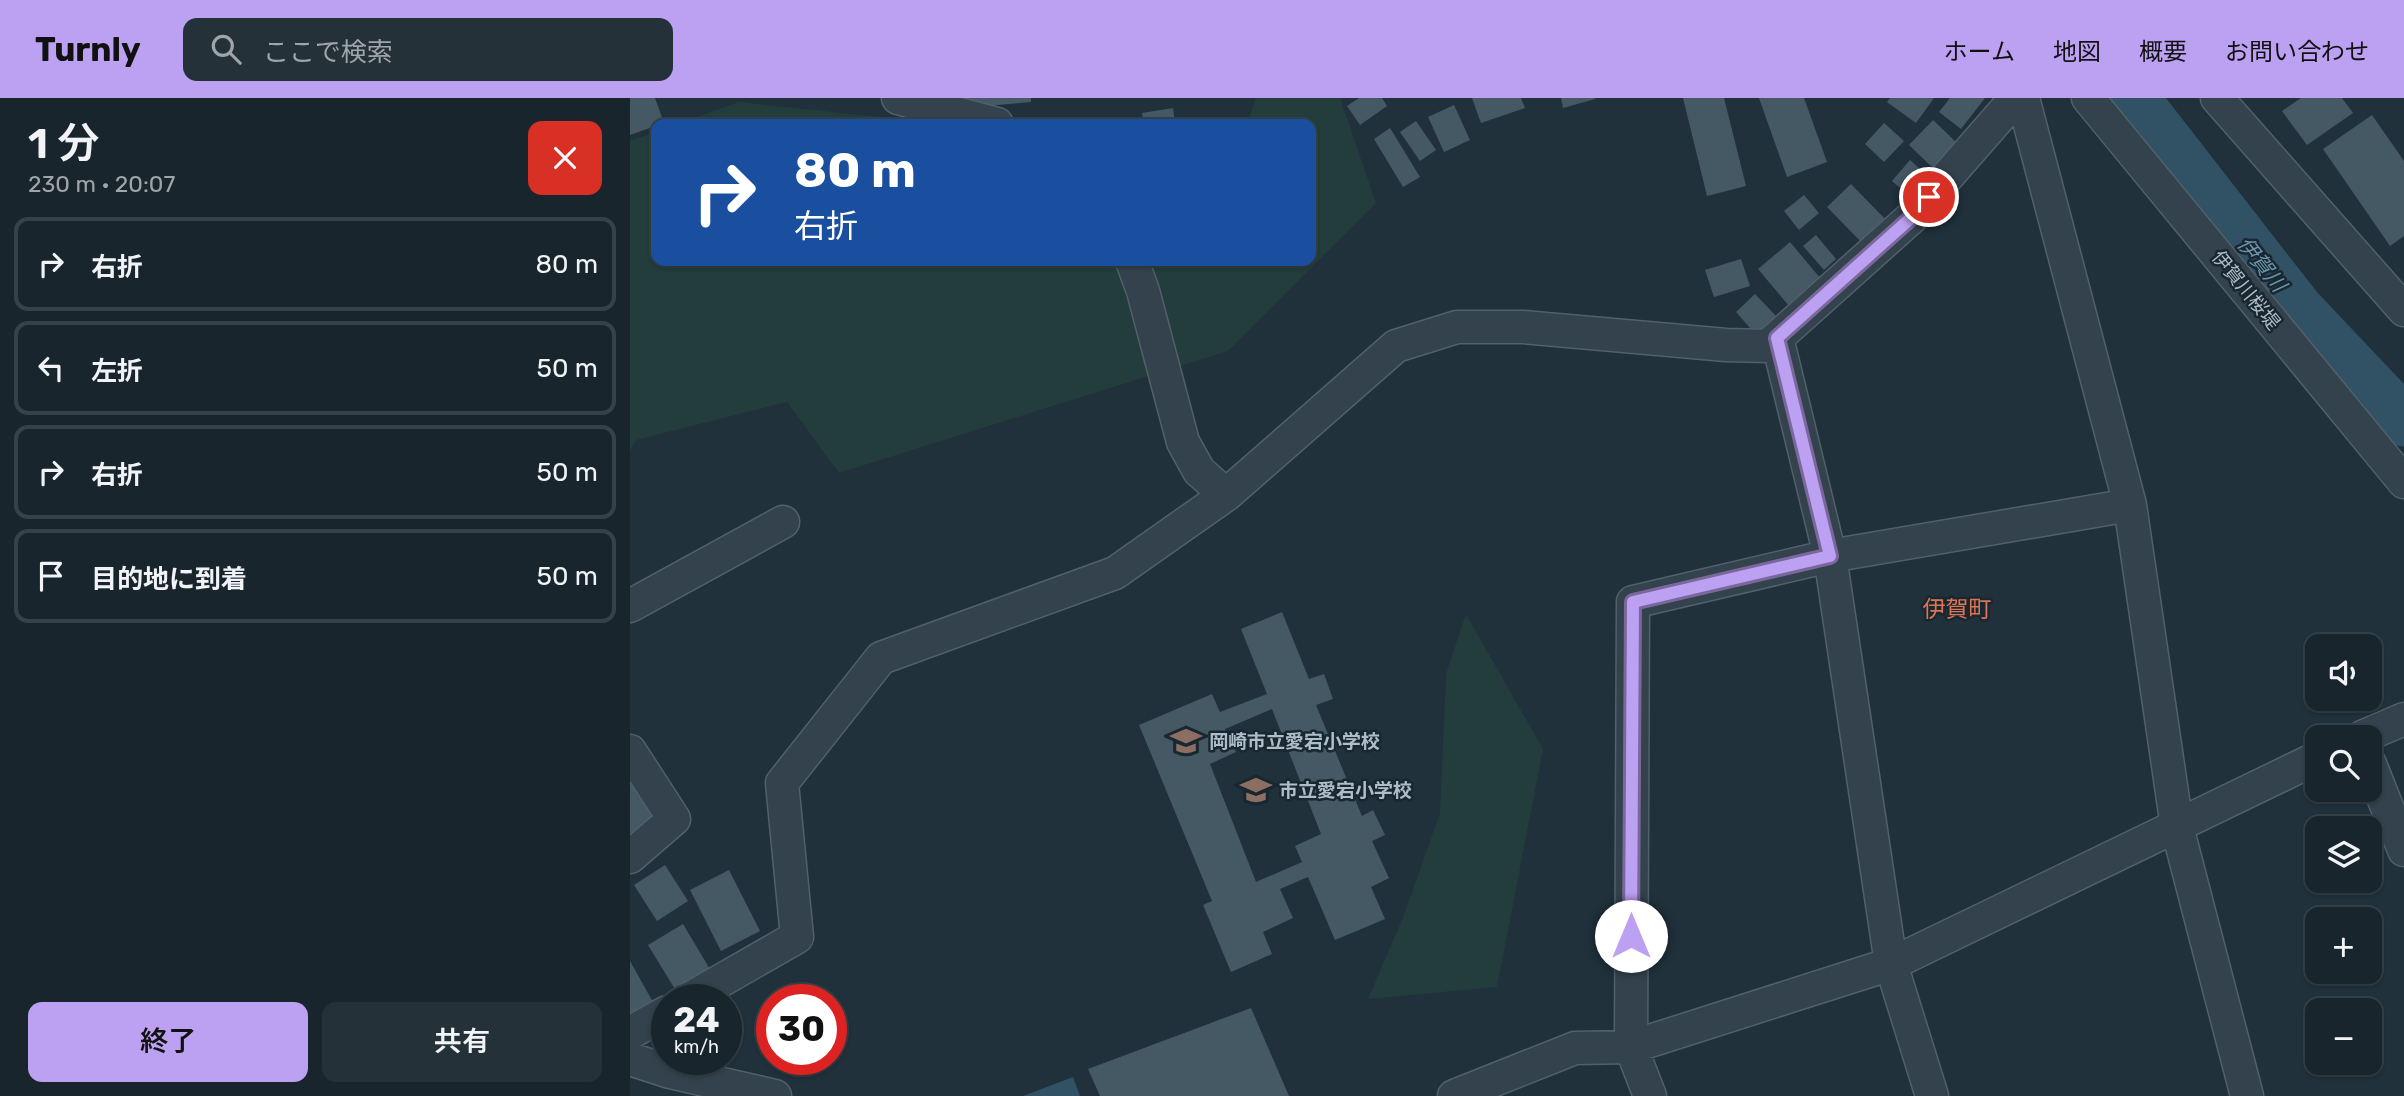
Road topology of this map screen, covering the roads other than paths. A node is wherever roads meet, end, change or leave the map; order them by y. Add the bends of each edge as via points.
1 (898, 98) edge
2 (2016, 98) edge
3 (2023, 98) edge
4 (2088, 98) edge
5 (2217, 98) edge
6 (978, 119) edge
7 (1134, 266) edge
8 (2401, 300) edge
9 (1777, 338) junction
10 (2404, 482) edge
11 (1226, 495) junction
12 (2130, 505) junction
13 (783, 522) dead end
14 (1830, 556) junction
15 (630, 606) edge
16 (2404, 719) edge
17 (2382, 728) edge
18 (630, 751) edge
19 (2305, 764) edge
20 (2382, 794) edge
21 (2177, 827) junction
22 (2404, 850) edge
23 (630, 858) edge
24 (1891, 964) junction
25 (715, 984) edge
26 (651, 1021) edge
27 (630, 1033) edge
28 (1631, 1047) junction
29 (630, 1059) edge
30 (775, 1096) edge
31 (1454, 1096) edge
32 (1650, 1096) edge
33 (1931, 1096) edge
34 (2247, 1096) edge

1 - 6 street
2 - 9 street via 1912,217
3 - 12 street
4 - 10 street, 伊賀川桜堤
5 - 8 street
7 - 11 street via 1183,442 1199,471
9 - 11 street via 1768,346 1523,327 1457,327 1396,346
9 - 14 street
11 - 25 street via 1115,573 881,658 782,783 797,937
12 - 14 street
12 - 21 street
13 - 15 street
14 - 24 street
14 - 28 street via 1633,602
16 - 17 street
18 - 23 street via 674,819
19 - 21 street
20 - 22 street
21 - 24 street
21 - 34 street
24 - 28 street
24 - 33 street
26 - 27 street
28 - 31 street via 1575,1048
28 - 32 street
29 - 30 street

